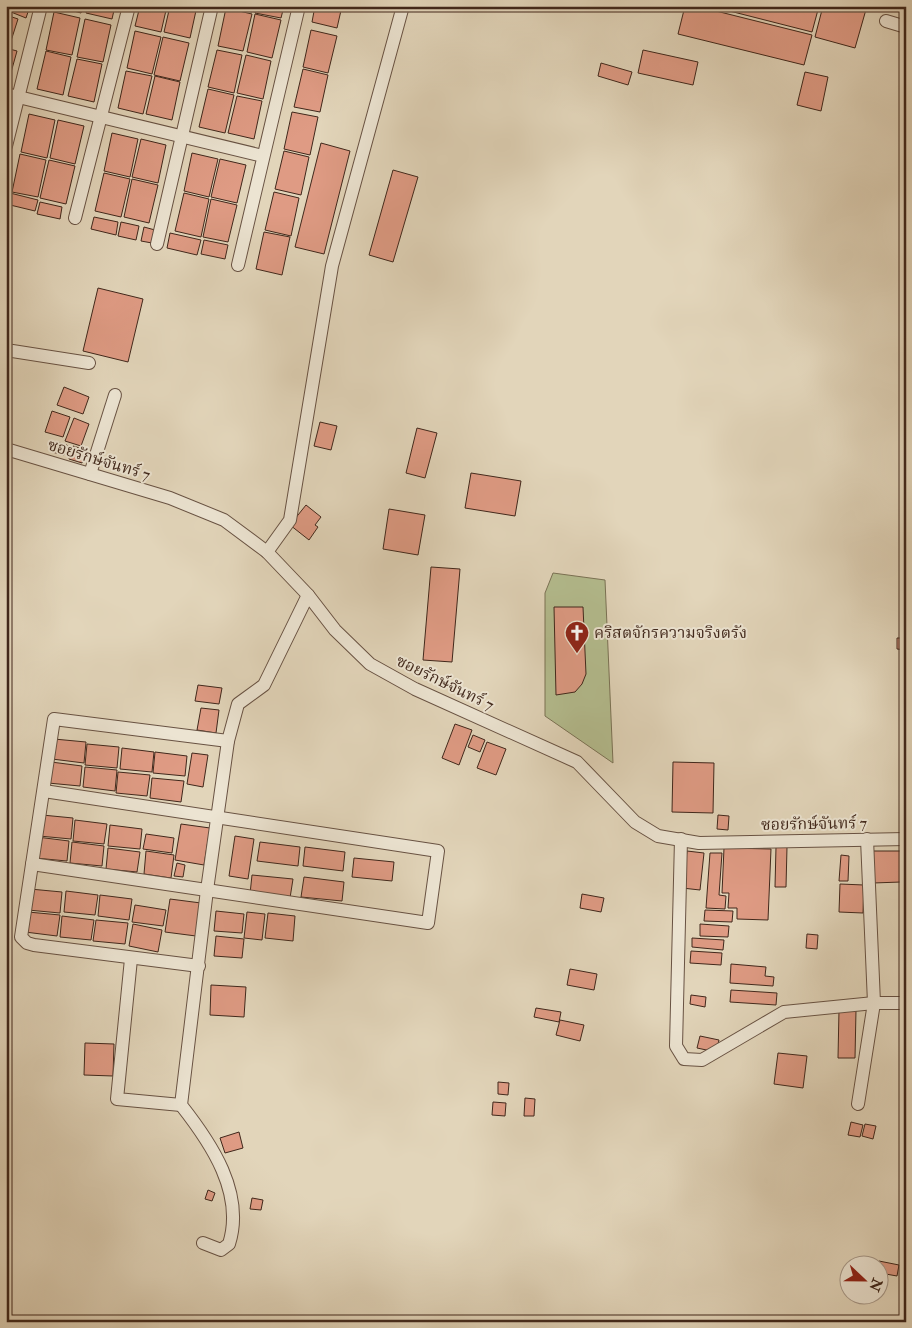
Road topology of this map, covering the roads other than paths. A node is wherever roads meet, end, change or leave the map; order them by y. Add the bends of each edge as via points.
1 (41, 6) edge
2 (129, 6) edge
3 (212, 6) edge
4 (299, 6) edge
5 (403, 6) edge
6 (886, 21) dead end
7 (906, 27) edge
8 (12, 96) edge
9 (101, 117) junction
10 (182, 137) junction
11 (6, 146) edge
12 (264, 156) junction
13 (75, 218) dead end
14 (157, 244) dead end
15 (238, 265) dead end
16 (6, 350) edge
17 (89, 363) dead end
18 (115, 395) dead end
19 (6, 449) edge
20 (90, 474) junction
21 (267, 552) junction
22 (308, 595) junction
23 (228, 741) junction
24 (44, 791) junction
25 (217, 817) junction
26 (867, 839) junction
27 (906, 839) edge
28 (681, 840) junction
29 (32, 864) junction
30 (207, 890) junction
31 (130, 959) junction
32 (199, 966) junction
33 (874, 1003) junction
34 (906, 1003) edge
35 (858, 1104) dead end
36 (181, 1105) junction
37 (203, 1243) dead end

1 - 8 street
2 - 9 street
3 - 10 street
4 - 12 street
5 - 21 street via 332,266 290,520
6 - 7 street
8 - 9 street
8 - 11 street
9 - 10 street
9 - 13 street
10 - 12 street
10 - 14 street
12 - 15 street
16 - 17 street
18 - 20 street
19 - 20 street, ซอยรักษ์จันทร์ 7
20 - 21 street, ซอยรักษ์จันทร์ 7 via 170,498 224,520
21 - 22 street, ซอยรักษ์จันทร์ 7
22 - 23 street via 264,684 238,704
22 - 28 street, ซอยรักษ์จันทร์ 7 via 335,630 370,664 415,690 577,762 635,822 658,836
23 - 24 street via 54,719
23 - 25 street
24 - 25 street
24 - 29 street
25 - 30 street
25 - 30 street via 438,851 428,922
26 - 27 street, ซอยรักษ์จันทร์ 7
26 - 28 street, ซอยรักษ์จันทร์ 7 via 699,843
26 - 33 street
28 - 33 street via 676,1046 684,1059 702,1060 784,1012
29 - 30 street
29 - 31 street via 21,937 27,943
30 - 32 street
31 - 32 street
31 - 36 street via 117,1099
32 - 36 street
33 - 34 street
33 - 35 street
36 - 37 street via 219,1161 233,1214 229,1244 221,1250

